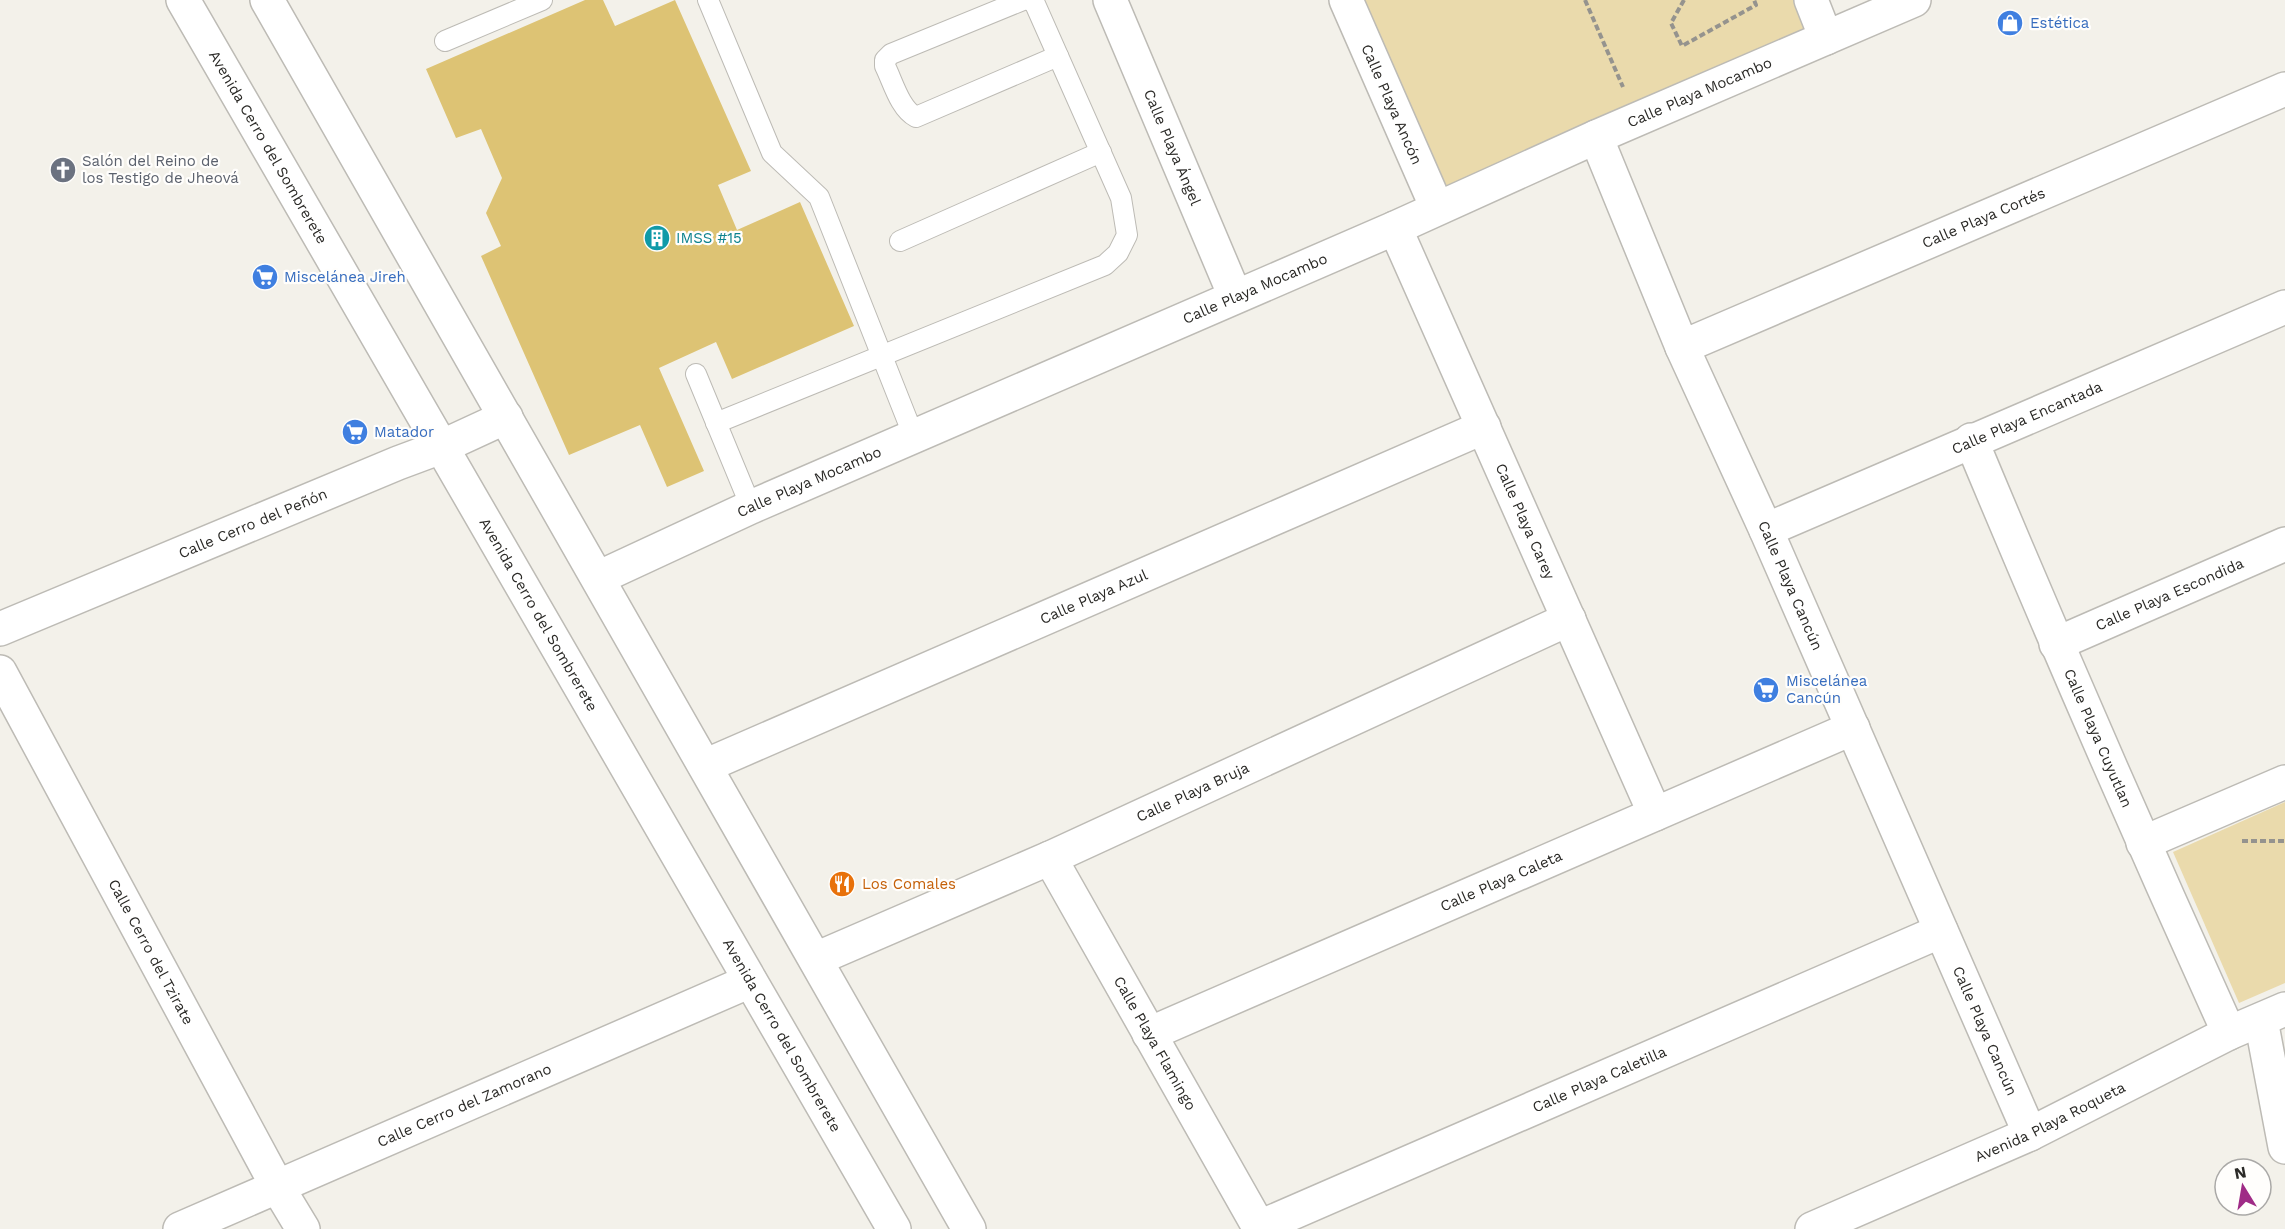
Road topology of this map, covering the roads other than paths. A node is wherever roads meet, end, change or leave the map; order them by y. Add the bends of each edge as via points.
1 (183, 0) edge
2 (267, 0) edge
3 (542, 0) edge
4 (708, 0) edge
5 (1023, 0) edge
6 (1030, 0) edge
7 (1110, 0) edge
8 (1346, 0) edge
9 (1811, 0) edge
10 (1914, 0) edge
11 (1826, 38) junction
12 (445, 41) dead end
13 (1058, 56) junction
14 (2285, 89) edge
15 (1596, 137) junction
16 (1101, 152) junction
17 (1437, 208) junction
18 (1395, 228) junction
19 (900, 241) dead end
20 (1235, 296) junction
21 (2285, 307) edge
22 (1682, 347) junction
23 (882, 354) junction
24 (696, 374) dead end
25 (506, 417) junction
26 (716, 423) junction
27 (1484, 427) junction
28 (914, 437) junction
29 (1971, 440) junction
30 (441, 447) junction
31 (751, 507) junction
32 (1766, 530) junction
33 (2285, 544) edge
34 (598, 578) junction
35 (1569, 619) junction
36 (0, 628) edge
37 (2056, 644) junction
38 (0, 672) edge
39 (1853, 728) junction
40 (705, 766) junction
41 (2285, 782) edge
42 (1655, 814) junction
43 (2143, 843) junction
44 (1050, 858) junction
45 (1941, 931) junction
46 (816, 959) junction
47 (750, 981) junction
48 (2273, 1014) edge
49 (2229, 1033) junction
50 (1149, 1034) junction
51 (2030, 1134) junction
52 (2285, 1147) edge
53 (277, 1186) junction
54 (1260, 1228) edge
55 (180, 1229) edge
56 (303, 1229) edge
57 (894, 1229) edge
58 (969, 1229) edge
59 (1812, 1229) edge

1 - 30 street, Avenida Cerro del Sombrerete
2 - 25 street
3 - 12 lane
4 - 23 lane via 772,153 819,197
5 - 13 lane via 891,54 885,66 904,105 916,117
6 - 13 lane
7 - 20 street, Calle Playa Ángel
8 - 17 street, Calle Playa Ancón
9 - 11 street
10 - 11 street, Calle Playa Mocambo
11 - 15 street, Calle Playa Mocambo
13 - 16 lane
14 - 22 street, Calle Playa Cortés
15 - 17 street, Calle Playa Mocambo
15 - 22 street, Calle Playa Cancún
16 - 19 lane
16 - 23 lane via 1121,198 1127,235 1118,253 1105,265
17 - 18 street, Calle Playa Mocambo
18 - 20 street, Calle Playa Mocambo
18 - 27 street, Calle Playa Carey
20 - 28 street, Calle Playa Mocambo
21 - 29 street, Calle Playa Encantada
22 - 32 street, Calle Playa Cancún
23 - 26 lane
23 - 28 lane
24 - 26 lane
25 - 30 street, Calle Cerro del Peñón
25 - 34 street
26 - 31 lane
27 - 35 street, Calle Playa Carey
27 - 40 street, Calle Playa Azul
28 - 31 street, Calle Playa Mocambo
29 - 32 street, Calle Playa Encantada
29 - 37 street, Calle Playa Cuyutlan
30 - 36 street, Calle Cerro del Peñón
30 - 47 street, Avenida Cerro del Sombrerete
31 - 34 street, Calle Playa Mocambo
32 - 39 street, Calle Playa Cancún
33 - 37 street, Calle Playa Escondida
34 - 40 street
35 - 42 street, Calle Playa Carey
35 - 44 street, Calle Playa Bruja
37 - 43 street, Calle Playa Cuyutlan
38 - 53 street, Calle Cerro del Tzirate
39 - 42 street, Calle Playa Caleta
39 - 45 street, Calle Playa Cancún
40 - 46 street
41 - 43 street
42 - 50 street, Calle Playa Caleta
43 - 49 street, Calle Playa Cuyutlan
44 - 46 street, Calle Playa Bruja
44 - 50 street, Calle Playa Flamingo
45 - 51 street, Calle Playa Cancún
45 - 54 street, Calle Playa Caletilla
46 - 58 street
47 - 53 street, Calle Cerro del Zamorano
47 - 57 street, Avenida Cerro del Sombrerete
48 - 49 street, Avenida Playa Roqueta
48 - 52 street
49 - 51 street, Avenida Playa Roqueta
50 - 54 street, Calle Playa Flamingo
51 - 59 street, Avenida Playa Roqueta
53 - 55 street, Calle Cerro del Zamorano
53 - 56 street, Calle Cerro del Tzirate

